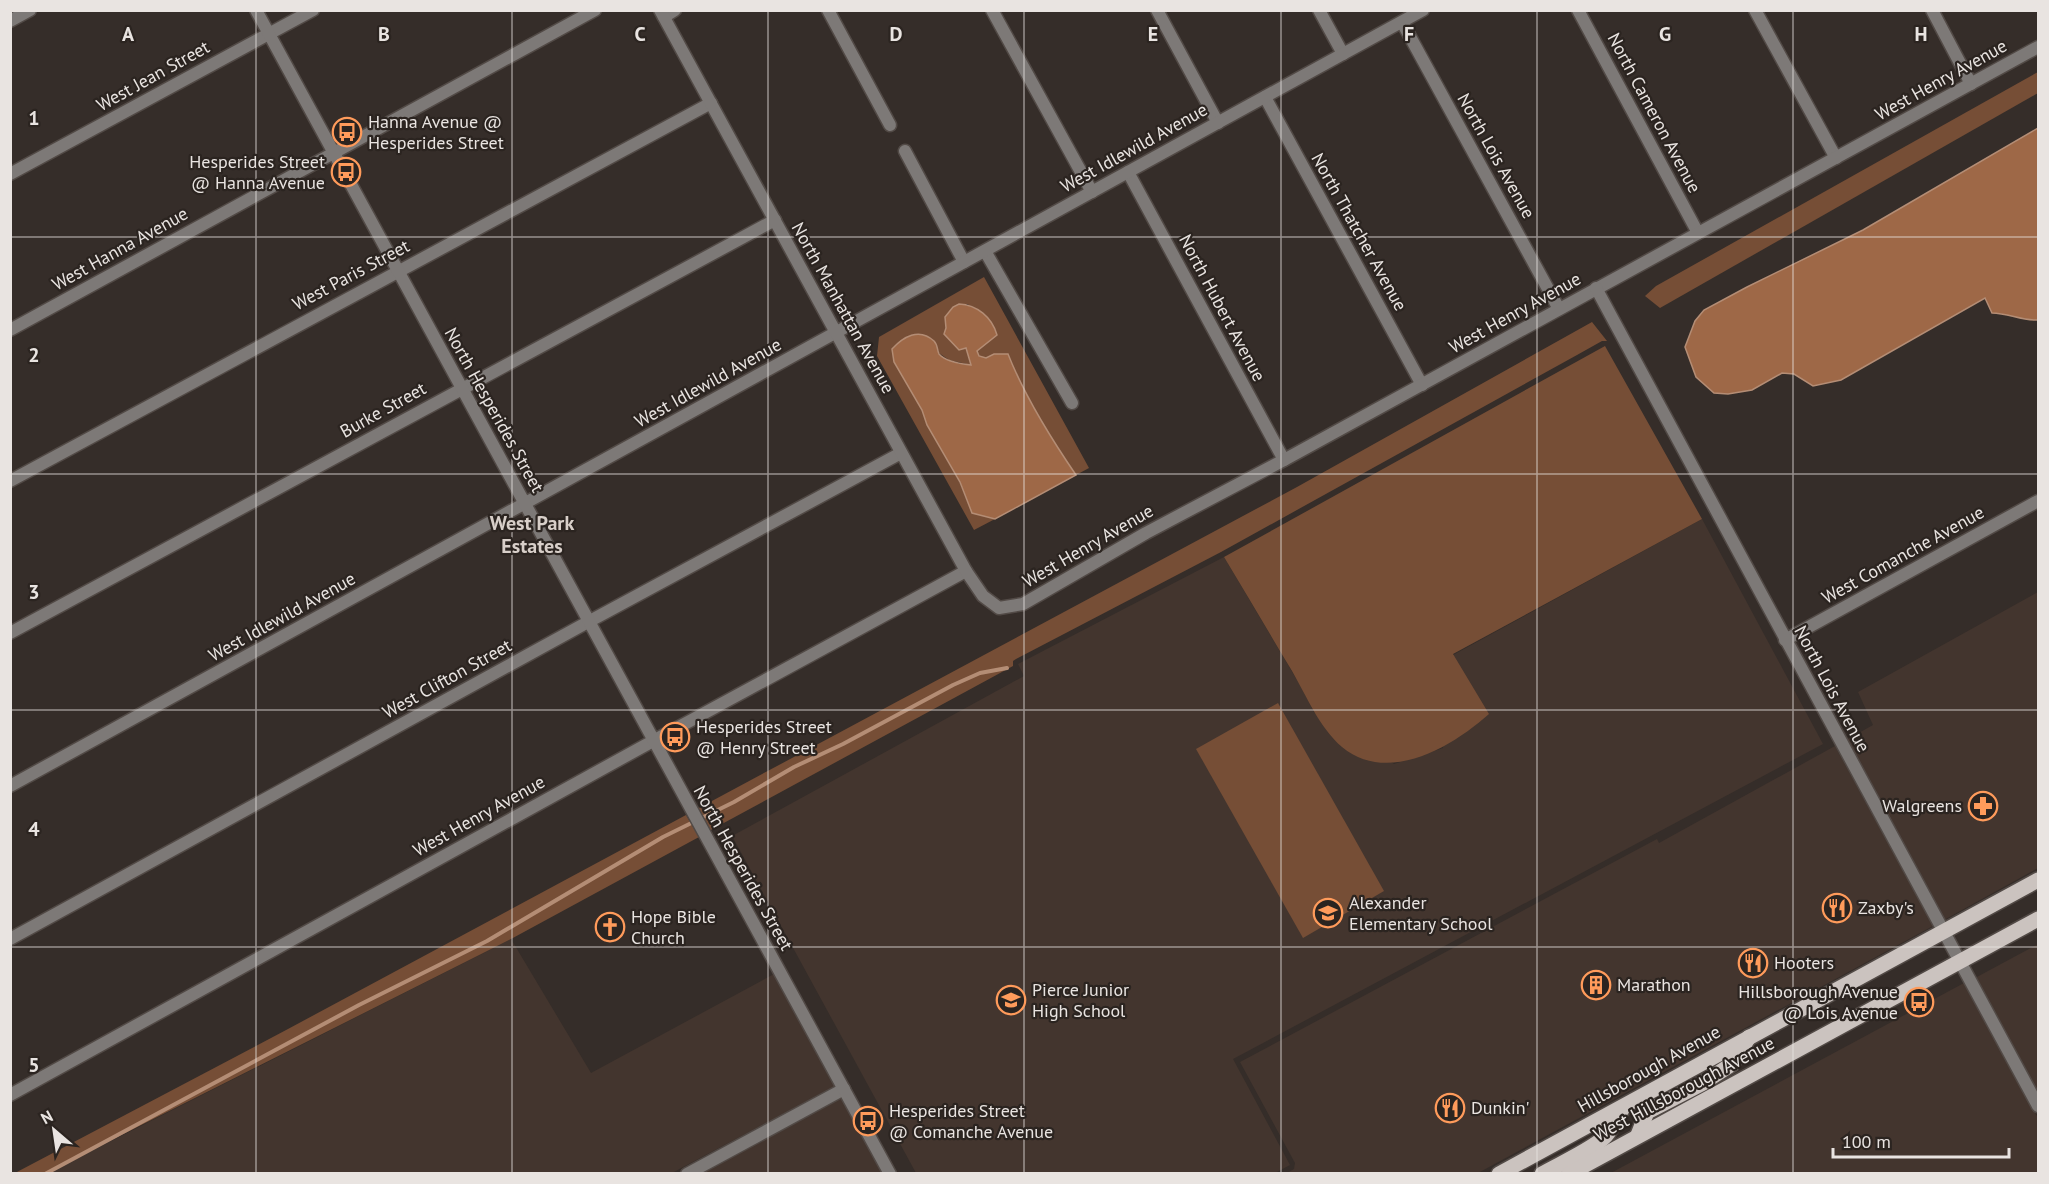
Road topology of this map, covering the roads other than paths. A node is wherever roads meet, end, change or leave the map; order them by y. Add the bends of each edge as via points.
1 (30, 10) edge
2 (256, 10) edge
3 (313, 10) edge
4 (595, 10) edge
5 (828, 10) edge
6 (992, 10) edge
7 (1157, 10) edge
8 (1319, 10) edge
9 (1423, 10) edge
10 (1578, 10) edge
11 (1755, 10) edge
12 (1932, 10) edge
13 (666, 13) edge
14 (10, 21) edge
15 (1402, 21) junction
16 (269, 34) junction
17 (2038, 47) edge
18 (1343, 54) junction
19 (1971, 84) junction
20 (1265, 97) junction
21 (711, 103) junction
22 (1218, 123) junction
23 (890, 125) dead end
24 (905, 151) dead end
25 (333, 152) junction
26 (1836, 158) junction
27 (1128, 172) junction
28 (10, 174) edge
29 (1092, 192) junction
30 (775, 220) junction
31 (1698, 233) junction
32 (985, 250) junction
33 (964, 262) junction
34 (398, 270) junction
35 (1596, 288) junction
36 (1559, 309) junction
37 (10, 330) edge
38 (836, 332) junction
39 (1422, 385) junction
40 (461, 388) junction
41 (1072, 403) dead end
42 (902, 453) junction
43 (1284, 460) junction
44 (10, 481) edge
45 (2038, 501) edge
46 (525, 505) junction
47 (966, 571) junction
48 (1008, 606) joint
49 (588, 622) junction
50 (10, 633) edge
51 (1785, 640) junction
52 (652, 741) junction
53 (10, 786) edge
54 (2038, 880) edge
55 (2038, 919) edge
56 (1943, 931) junction
57 (10, 939) edge
58 (1960, 962) junction
59 (1749, 1037) junction
60 (844, 1089) junction
61 (10, 1095) edge
62 (1625, 1105) junction
63 (2038, 1106) edge
64 (1638, 1135) junction
65 (687, 1173) edge
66 (890, 1173) edge
67 (1499, 1173) edge
68 (1542, 1173) edge
69 (1569, 1173) edge

1 - 14 street
2 - 16 street, North Hesperides Street
3 - 16 street, West Jean Street
4 - 25 street, West Hanna Avenue
5 - 23 street
6 - 29 street
7 - 22 street
8 - 18 street
9 - 15 street, West Idlewild Avenue
10 - 31 street, North Cameron Avenue
11 - 26 street
12 - 19 street
13 - 21 street, North Manhattan Avenue
15 - 18 street, West Idlewild Avenue
15 - 36 street, North Lois Avenue
16 - 25 street, North Hesperides Street
16 - 28 street, West Jean Street
17 - 19 street, West Henry Avenue
18 - 20 street, West Idlewild Avenue
19 - 26 street, West Henry Avenue
20 - 22 street, West Idlewild Avenue
20 - 39 street, North Thatcher Avenue
21 - 30 street, North Manhattan Avenue
21 - 34 street, West Paris Street
22 - 27 street, West Idlewild Avenue
24 - 33 street
25 - 34 street, North Hesperides Street
25 - 37 street, West Hanna Avenue
26 - 31 street, West Henry Avenue
27 - 29 street, West Idlewild Avenue
27 - 43 street, North Hubert Avenue
29 - 32 street, West Idlewild Avenue
30 - 38 street, North Manhattan Avenue
30 - 40 street, Burke Street
31 - 35 street, West Henry Avenue
32 - 33 street, West Idlewild Avenue
32 - 41 street
33 - 38 street, West Idlewild Avenue
34 - 40 street, North Hesperides Street
34 - 44 street, West Paris Street
35 - 36 street, West Henry Avenue
35 - 51 street, North Lois Avenue
36 - 39 street, West Henry Avenue
38 - 42 street, North Manhattan Avenue
38 - 46 street, West Idlewild Avenue
39 - 43 street, West Henry Avenue
40 - 46 street, North Hesperides Street
40 - 50 street, Burke Street
42 - 47 street, North Manhattan Avenue
42 - 49 street, West Clifton Street
43 - 48 street, West Henry Avenue via 1023,604
45 - 51 street, West Comanche Avenue
46 - 49 street, North Hesperides Street
46 - 53 street, West Idlewild Avenue
47 - 48 street, North Manhattan Avenue via 983,596 999,608
47 - 52 street, West Henry Avenue
49 - 52 street, North Hesperides Street
49 - 57 street, West Clifton Street
51 - 56 street, North Lois Avenue
52 - 60 street, North Hesperides Street
52 - 61 street, West Henry Avenue
54 - 56 main road, Hillsborough Avenue
55 - 58 main road, West Hillsborough Avenue
56 - 58 street, North Lois Avenue
56 - 59 main road, Hillsborough Avenue
58 - 63 street, North Lois Avenue
58 - 64 main road, West Hillsborough Avenue
59 - 62 main road, Hillsborough Avenue
59 - 64 main road via 1732,1064 1647,1112
60 - 65 street
60 - 66 street, North Hesperides Street
62 - 67 main road, Hillsborough Avenue
62 - 68 main road via 1600,1141
64 - 69 main road, West Hillsborough Avenue

